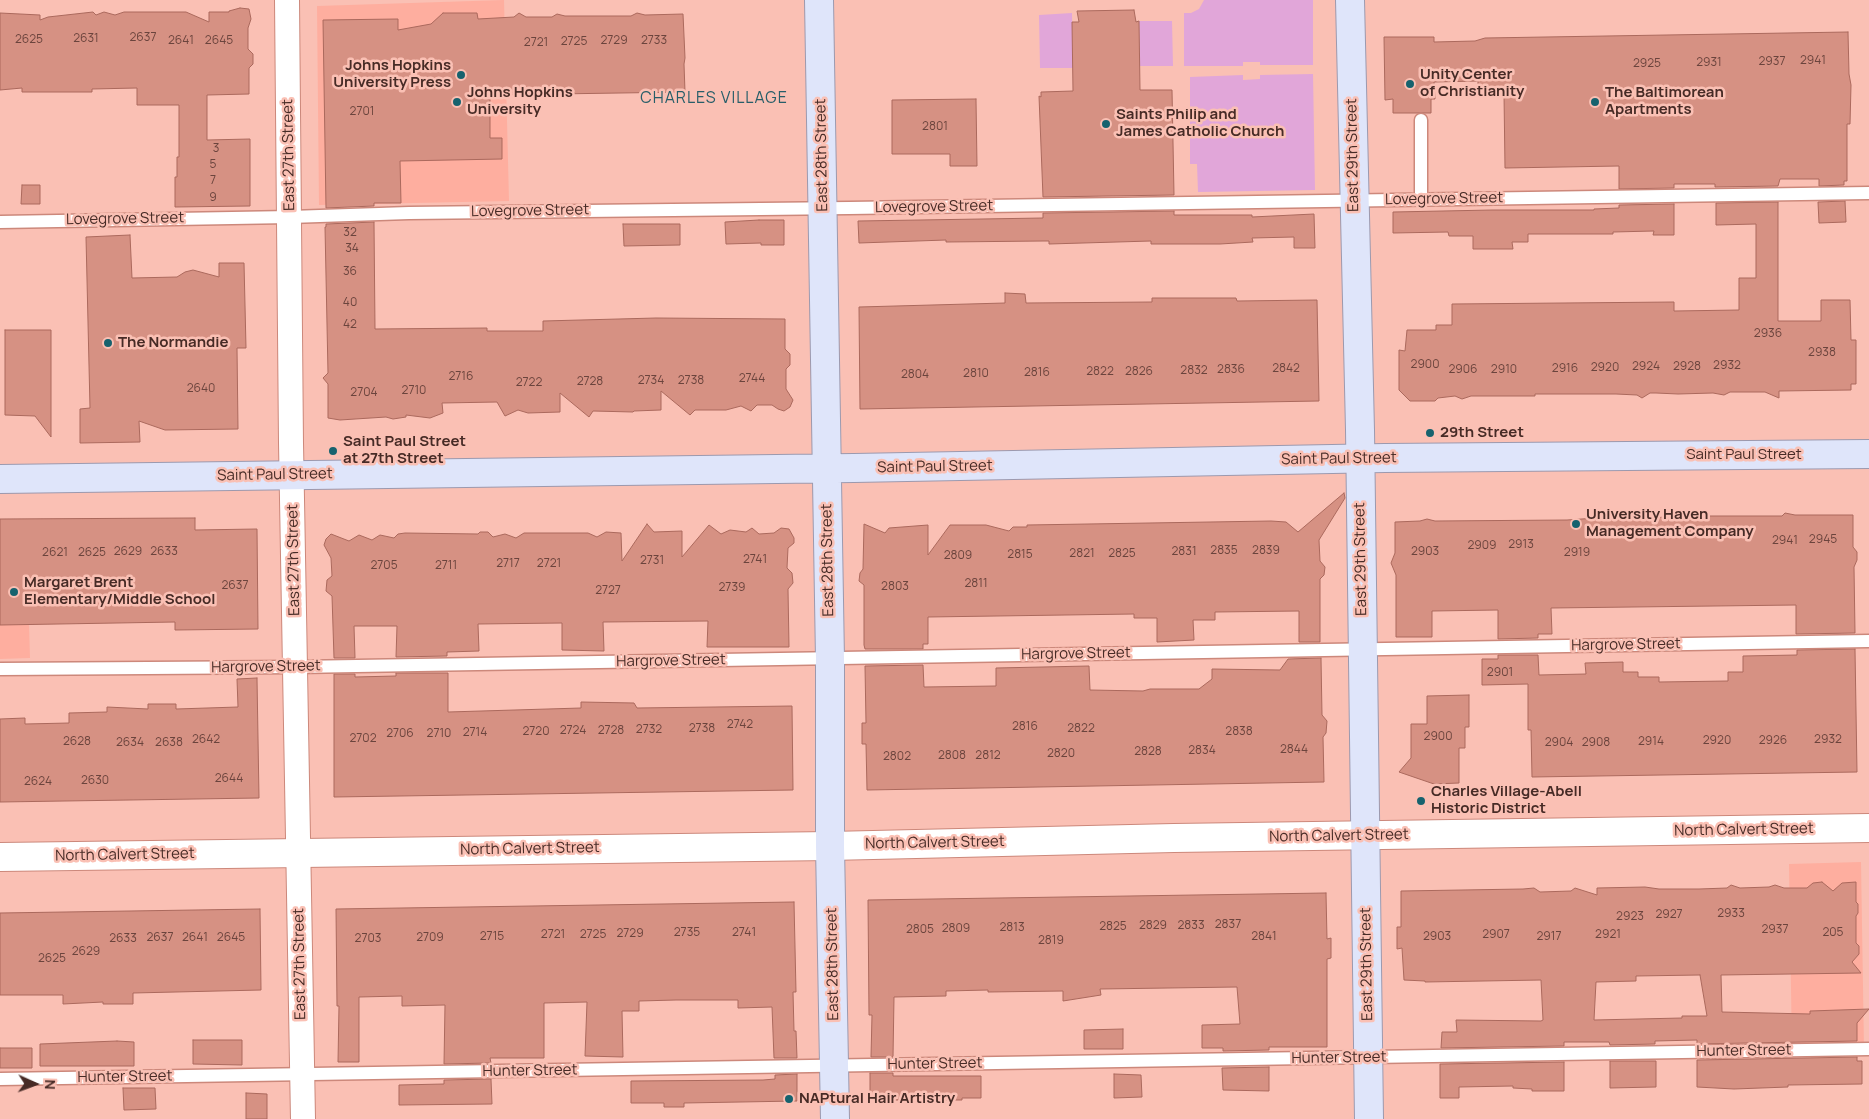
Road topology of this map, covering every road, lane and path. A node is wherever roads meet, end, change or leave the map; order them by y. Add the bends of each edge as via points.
1 (287, 0) edge
2 (819, 0) edge
3 (1350, 0) edge
4 (1421, 120) dead end
5 (1869, 193) edge
6 (1421, 199) junction
7 (1354, 200) junction
8 (823, 208) junction
9 (290, 217) junction
10 (0, 222) edge
11 (1869, 454) edge
12 (1360, 459) junction
13 (827, 469) junction
14 (292, 475) junction
15 (0, 478) edge
16 (1869, 642) edge
17 (1362, 649) junction
18 (830, 659) junction
19 (296, 667) junction
20 (0, 669) edge
21 (1869, 828) edge
22 (1365, 836) junction
23 (830, 846) junction
24 (298, 852) junction
25 (0, 857) edge
26 (1869, 1049) edge
27 (1368, 1058) junction
28 (835, 1066) junction
29 (302, 1074) junction
30 (0, 1079) edge
31 (302, 1119) edge
32 (835, 1119) edge
33 (1369, 1119) edge

1 - 9 street, East 27th Street
2 - 8 main road, East 28th Street
3 - 7 main road, East 29th Street
4 - 6 lane
5 - 6 lane, Lovegrove Street
6 - 7 lane, Lovegrove Street
7 - 8 lane, Lovegrove Street
7 - 12 main road, East 29th Street
8 - 9 lane, Lovegrove Street
8 - 13 main road, East 28th Street
9 - 10 lane, Lovegrove Street
9 - 14 street, East 27th Street
11 - 12 main road, Saint Paul Street
12 - 13 main road, Saint Paul Street
12 - 17 main road, East 29th Street
13 - 14 main road, Saint Paul Street
13 - 18 main road, East 28th Street
14 - 15 main road, Saint Paul Street
14 - 19 street, East 27th Street
16 - 17 lane, Hargrove Street
17 - 18 lane, Hargrove Street
17 - 22 main road, East 29th Street
18 - 19 lane, Hargrove Street
18 - 23 main road, East 28th Street
19 - 20 lane, Hargrove Street
19 - 24 street, East 27th Street
21 - 22 main road, North Calvert Street
22 - 23 main road, North Calvert Street
22 - 27 main road, East 29th Street
23 - 24 main road, North Calvert Street
23 - 28 main road, East 28th Street
24 - 25 main road, North Calvert Street
24 - 29 street, East 27th Street
26 - 27 lane, Hunter Street
27 - 28 lane, Hunter Street
27 - 33 main road, East 29th Street
28 - 29 lane, Hunter Street
28 - 32 main road, East 28th Street
29 - 30 lane, Hunter Street
29 - 31 street, East 27th Street

